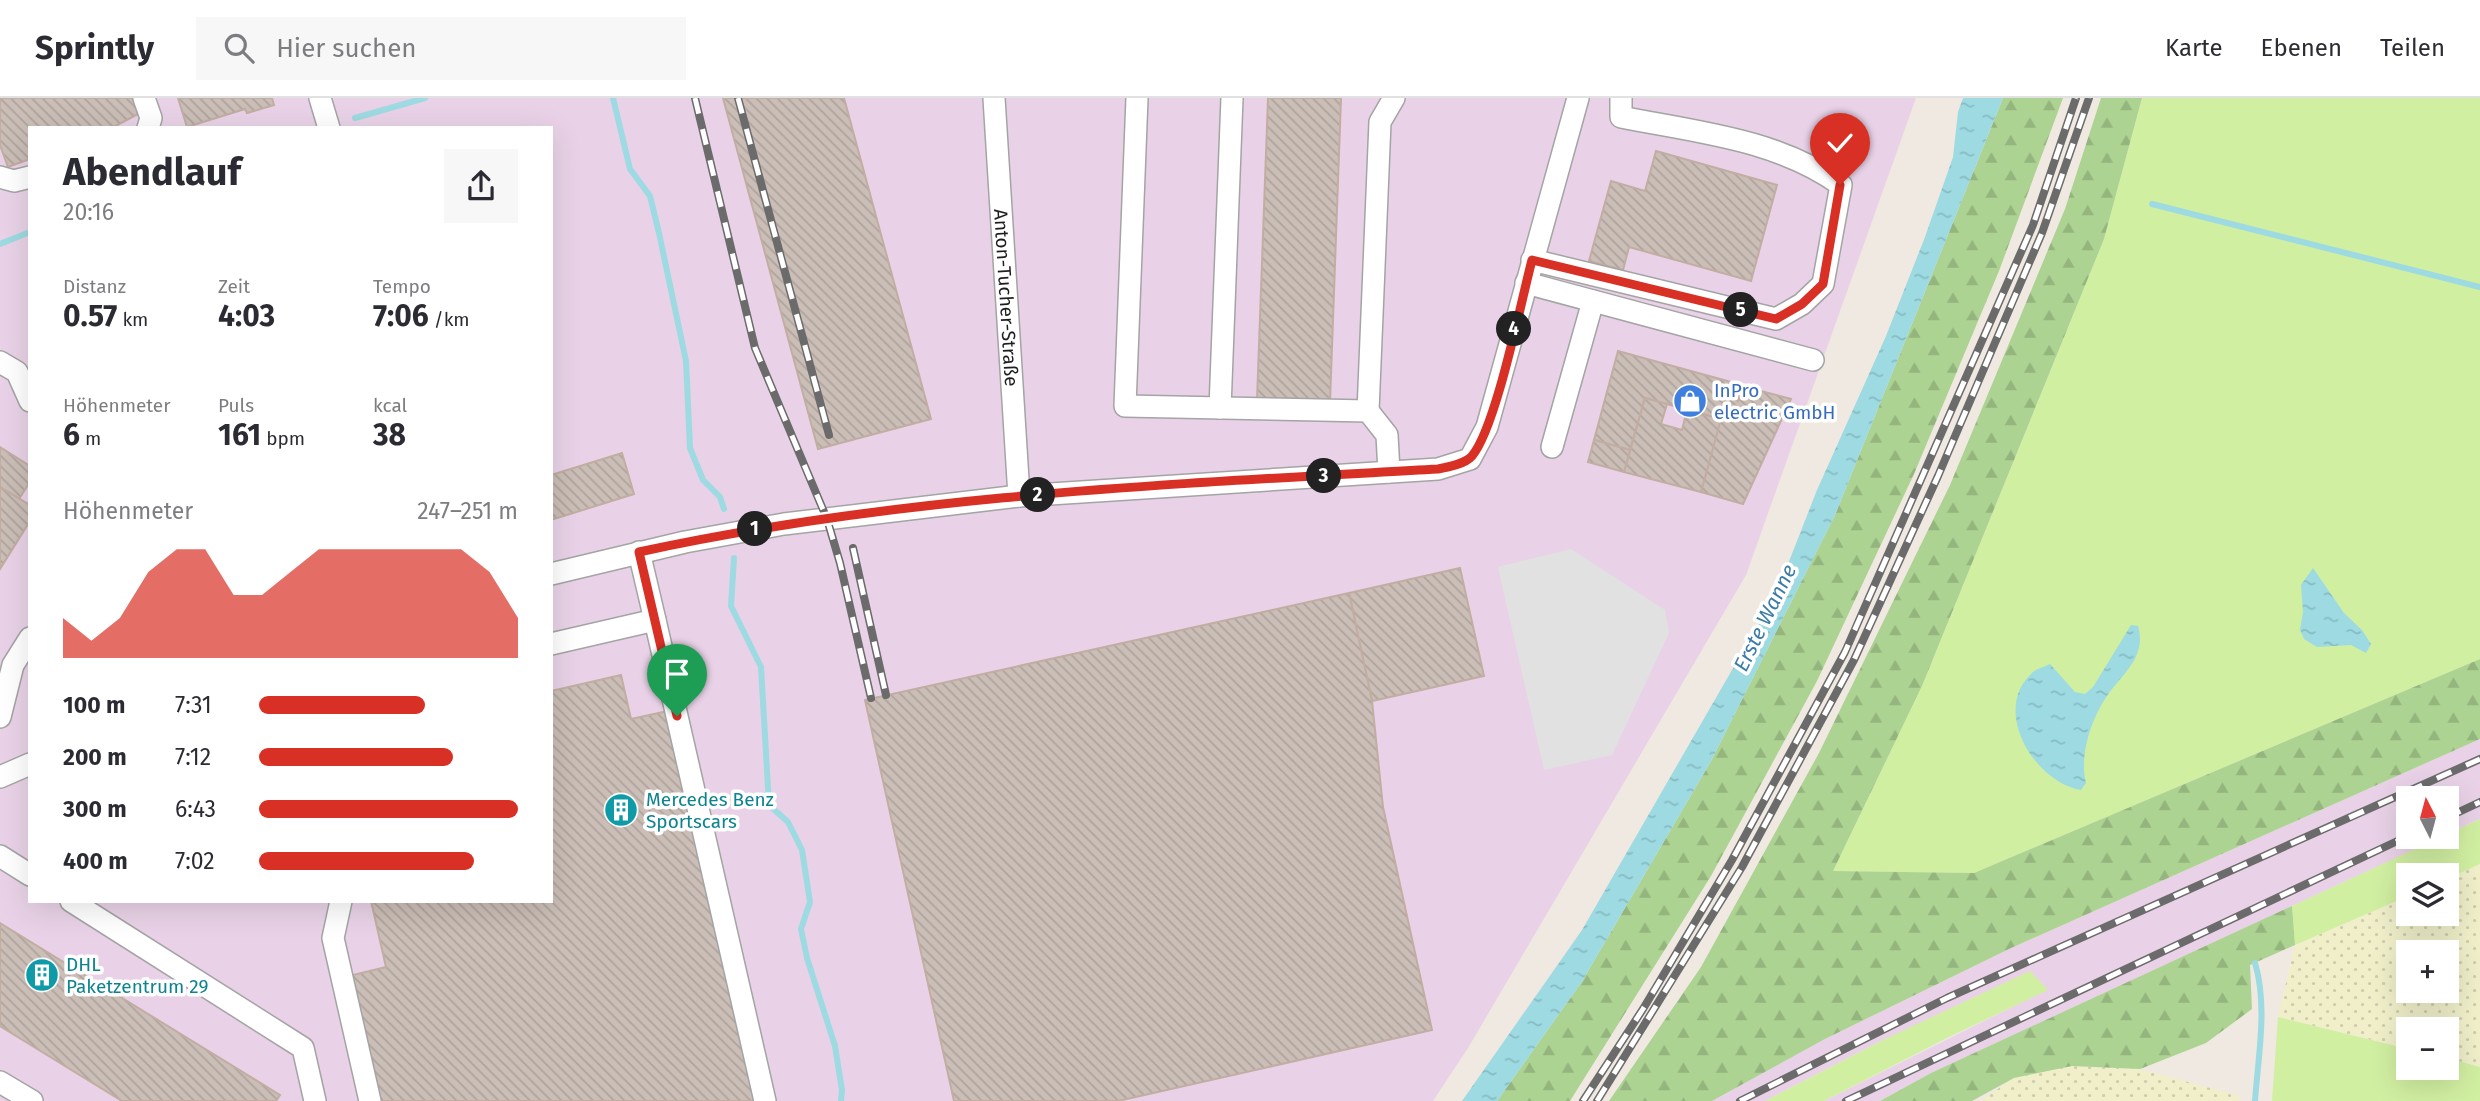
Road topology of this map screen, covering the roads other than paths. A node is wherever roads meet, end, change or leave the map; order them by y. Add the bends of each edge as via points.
1 (144, 98) edge
2 (320, 98) edge
3 (995, 98) edge
4 (1138, 98) edge
5 (1232, 98) edge
6 (1394, 98) edge
7 (1578, 98) edge
8 (1621, 98) edge
9 (149, 126) edge
10 (328, 126) edge
11 (0, 177) edge
12 (28, 178) edge
13 (1532, 260) junction
14 (1526, 283) junction
15 (1593, 301) junction
16 (1813, 360) dead end
17 (0, 362) edge
18 (28, 397) edge
19 (1220, 408) junction
20 (1368, 411) junction
21 (1552, 447) dead end
22 (1390, 472) junction
23 (1019, 496) junction
24 (639, 552) junction
25 (553, 574) edge
26 (655, 620) junction
27 (28, 641) edge
28 (553, 645) edge
29 (0, 717) edge
30 (28, 765) edge
31 (0, 777) edge
32 (0, 856) edge
33 (28, 874) edge
34 (74, 903) edge
35 (341, 903) edge
36 (0, 1082) edge
37 (32, 1101) edge
38 (315, 1101) edge
39 (370, 1101) edge
40 (765, 1101) edge

1 - 9 street via 151,118
2 - 10 street
3 - 23 street, Anton-Tucher-Straße
4 - 19 street via 1125,406
5 - 19 street
6 - 20 street via 1380,122
7 - 13 street
8 - 13 street via 1621,117 1763,146 1816,167 1840,185 1823,284 1776,319
11 - 12 street via 14,181
13 - 14 street
14 - 15 street
14 - 22 street via 1480,444 1470,458 1438,469
15 - 16 street
15 - 21 street
17 - 18 street via 17,372
19 - 20 street
20 - 22 street via 1387,435
22 - 23 street
23 - 24 street via 784,524
24 - 25 street
24 - 26 street
26 - 28 street
26 - 40 street
27 - 29 street via 13,665
30 - 31 street
32 - 33 street
34 - 38 street via 303,1048
35 - 39 street via 333,938
36 - 37 street

